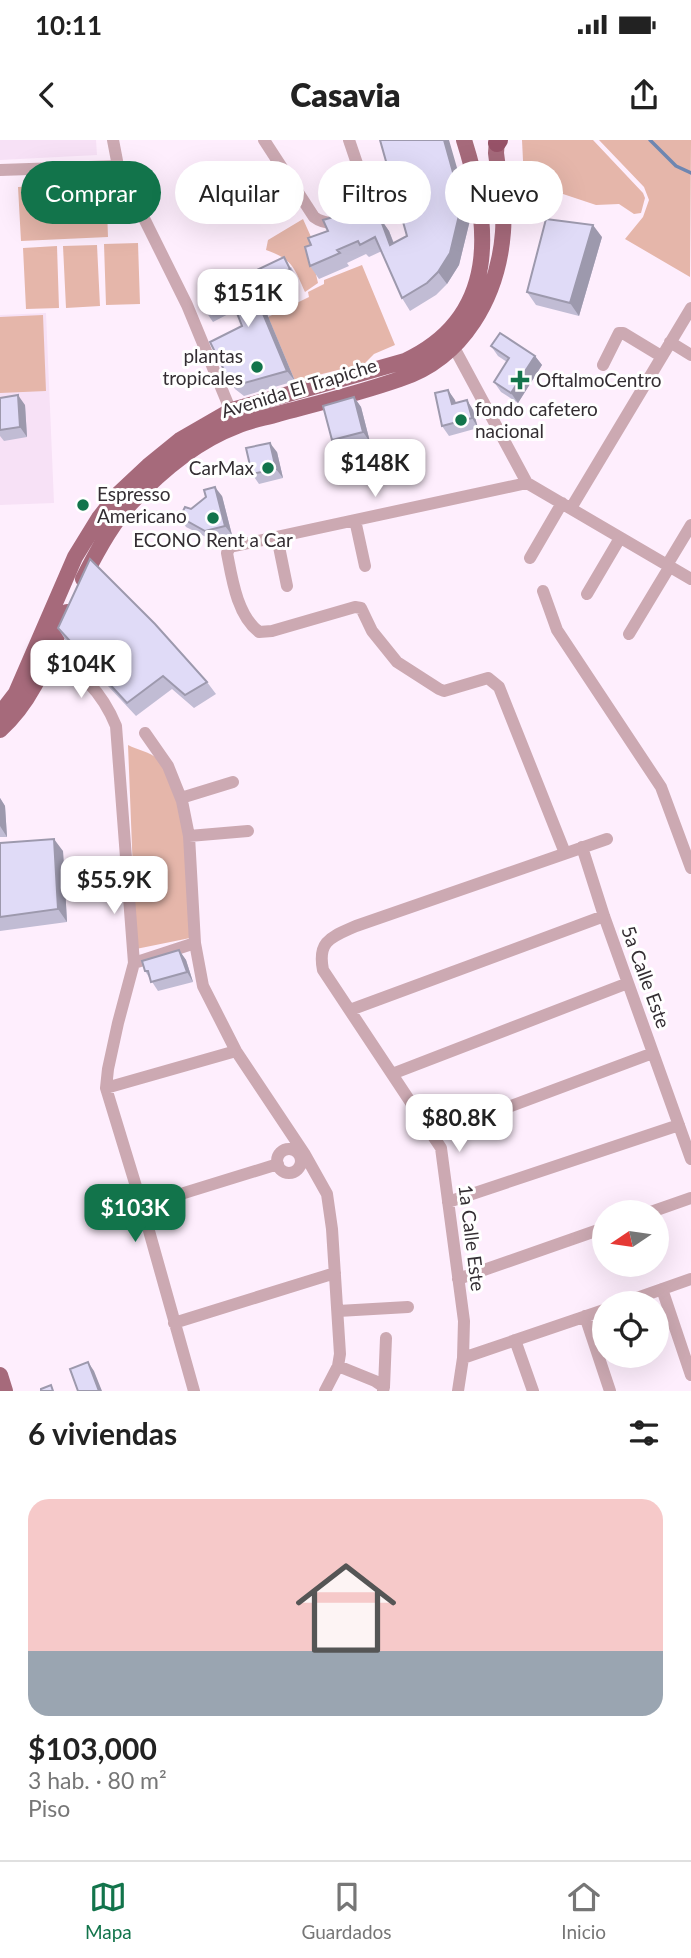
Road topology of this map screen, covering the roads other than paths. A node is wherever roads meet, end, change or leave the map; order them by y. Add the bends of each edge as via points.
1 (113, 140) edge
2 (264, 140) edge
3 (349, 140) edge
4 (464, 140) edge
5 (497, 144) edge
6 (469, 157) junction
7 (117, 161) edge
8 (21, 169) edge
9 (0, 170) edge
10 (147, 224) edge
11 (691, 308) edge
12 (450, 341) junction
13 (670, 342) junction
14 (691, 355) edge
15 (661, 356) junction
16 (603, 365) dead end
17 (234, 418) junction
18 (527, 483) junction
19 (566, 506) junction
20 (355, 520) junction
21 (691, 525) edge
22 (277, 537) junction
23 (620, 538) junction
24 (75, 556) junction
25 (530, 558) dead end
26 (365, 566) dead end
27 (668, 566) junction
28 (691, 579) edge
29 (287, 586) dead end
30 (543, 591) dead end
31 (587, 594) dead end
32 (629, 634) dead end
33 (48, 656) junction
34 (31, 658) junction
35 (0, 701) edge
36 (0, 715) edge
37 (0, 730) edge
38 (145, 733) dead end
39 (233, 782) dead end
40 (181, 798) junction
41 (248, 831) dead end
42 (189, 835) junction
43 (607, 839) dead end
44 (582, 847) junction
45 (565, 853) junction
46 (688, 855) edge
47 (691, 869) edge
48 (604, 916) junction
49 (195, 943) junction
50 (134, 963) junction
51 (628, 983) junction
52 (350, 1010) junction
53 (236, 1051) junction
54 (653, 1053) junction
55 (393, 1074) junction
56 (106, 1088) junction
57 (679, 1125) junction
58 (433, 1135) junction
59 (302, 1154) junction
60 (691, 1159) edge
61 (691, 1198) edge
62 (448, 1202) junction
63 (142, 1206) junction
64 (669, 1206) edge
65 (592, 1232) edge
66 (335, 1273) junction
67 (458, 1279) junction
68 (691, 1279) edge
69 (662, 1289) junction
70 (657, 1291) edge
71 (408, 1307) dead end
72 (338, 1311) junction
73 (592, 1314) edge
74 (585, 1316) junction
75 (174, 1323) junction
76 (386, 1338) dead end
77 (515, 1340) junction
78 (463, 1358) junction
79 (338, 1366) junction
80 (0, 1375) edge
81 (691, 1375) edge
82 (383, 1389) edge
83 (5, 1391) edge
84 (194, 1391) edge
85 (325, 1391) edge
86 (458, 1391) edge
87 (533, 1391) edge
88 (610, 1391) edge

1 - 7 street
2 - 3 street via 306,207 326,223 359,215 368,204
4 - 6 main road, Avenida El Trapiche
5 - 6 main road via 483,158
5 - 12 main road, Avenida El Trapiche via 503,231 498,260 489,296 473,325
6 - 12 main road, Avenida El Trapiche via 483,221 484,254
8 - 9 street
10 - 17 street
11 - 13 street
12 - 17 main road, Avenida El Trapiche via 405,361
12 - 18 street
13 - 14 street
13 - 15 street
15 - 16 street via 619,333
15 - 19 street
17 - 24 main road, Avenida El Trapiche via 180,440 125,488
17 - 33 main road, Avenida El Trapiche via 187,452 130,504 94,557
18 - 19 street
18 - 20 street
19 - 23 street
19 - 25 street
20 - 22 street
20 - 26 street
21 - 27 street
22 - 29 street
22 - 45 street via 228,550 239,600 254,629 272,631 361,608 372,631 397,662 439,689 493,679
23 - 27 street
23 - 31 street
24 - 33 main road via 66,591 45,638
24 - 34 main road, Avenida El Trapiche
27 - 28 street
27 - 32 street
30 - 46 street via 557,630 662,787
33 - 37 main road, Avenida El Trapiche via 35,687
33 - 50 street via 77,672 102,699 116,726
34 - 35 main road
34 - 36 main road, Avenida El Trapiche via 16,693
38 - 40 street via 168,766
39 - 40 street
40 - 42 street
41 - 42 street
42 - 49 street
43 - 44 street
44 - 45 street
44 - 48 street, 5a Calle Este
45 - 52 street, 1a Calle Este via 332,937 320,956 323,970
46 - 47 street
48 - 51 street, 5a Calle Este
48 - 52 street
49 - 50 street
49 - 53 street via 203,986
50 - 56 street
51 - 54 street, 5a Calle Este
51 - 55 street
52 - 55 street, 1a Calle Este
53 - 56 street
53 - 59 street
54 - 57 street, 5a Calle Este
54 - 58 street
55 - 58 street, 1a Calle Este
56 - 63 street
57 - 60 street, 5a Calle Este
57 - 62 street
58 - 62 street, 1a Calle Este via 441,1148
59 - 63 street via 283,1151 278,1164
59 - 66 street via 327,1194
61 - 64 street
62 - 67 street, 1a Calle Este
63 - 75 street
65 - 67 street
66 - 72 street
66 - 75 street
67 - 78 street, 1a Calle Este
68 - 69 street
69 - 70 street
69 - 81 street
71 - 72 street
72 - 79 street
73 - 74 street
74 - 77 street
74 - 88 street
75 - 84 street
76 - 82 street
77 - 78 street
77 - 87 street
78 - 86 street, 1a Calle Este
79 - 82 street
79 - 85 street
80 - 83 main road

